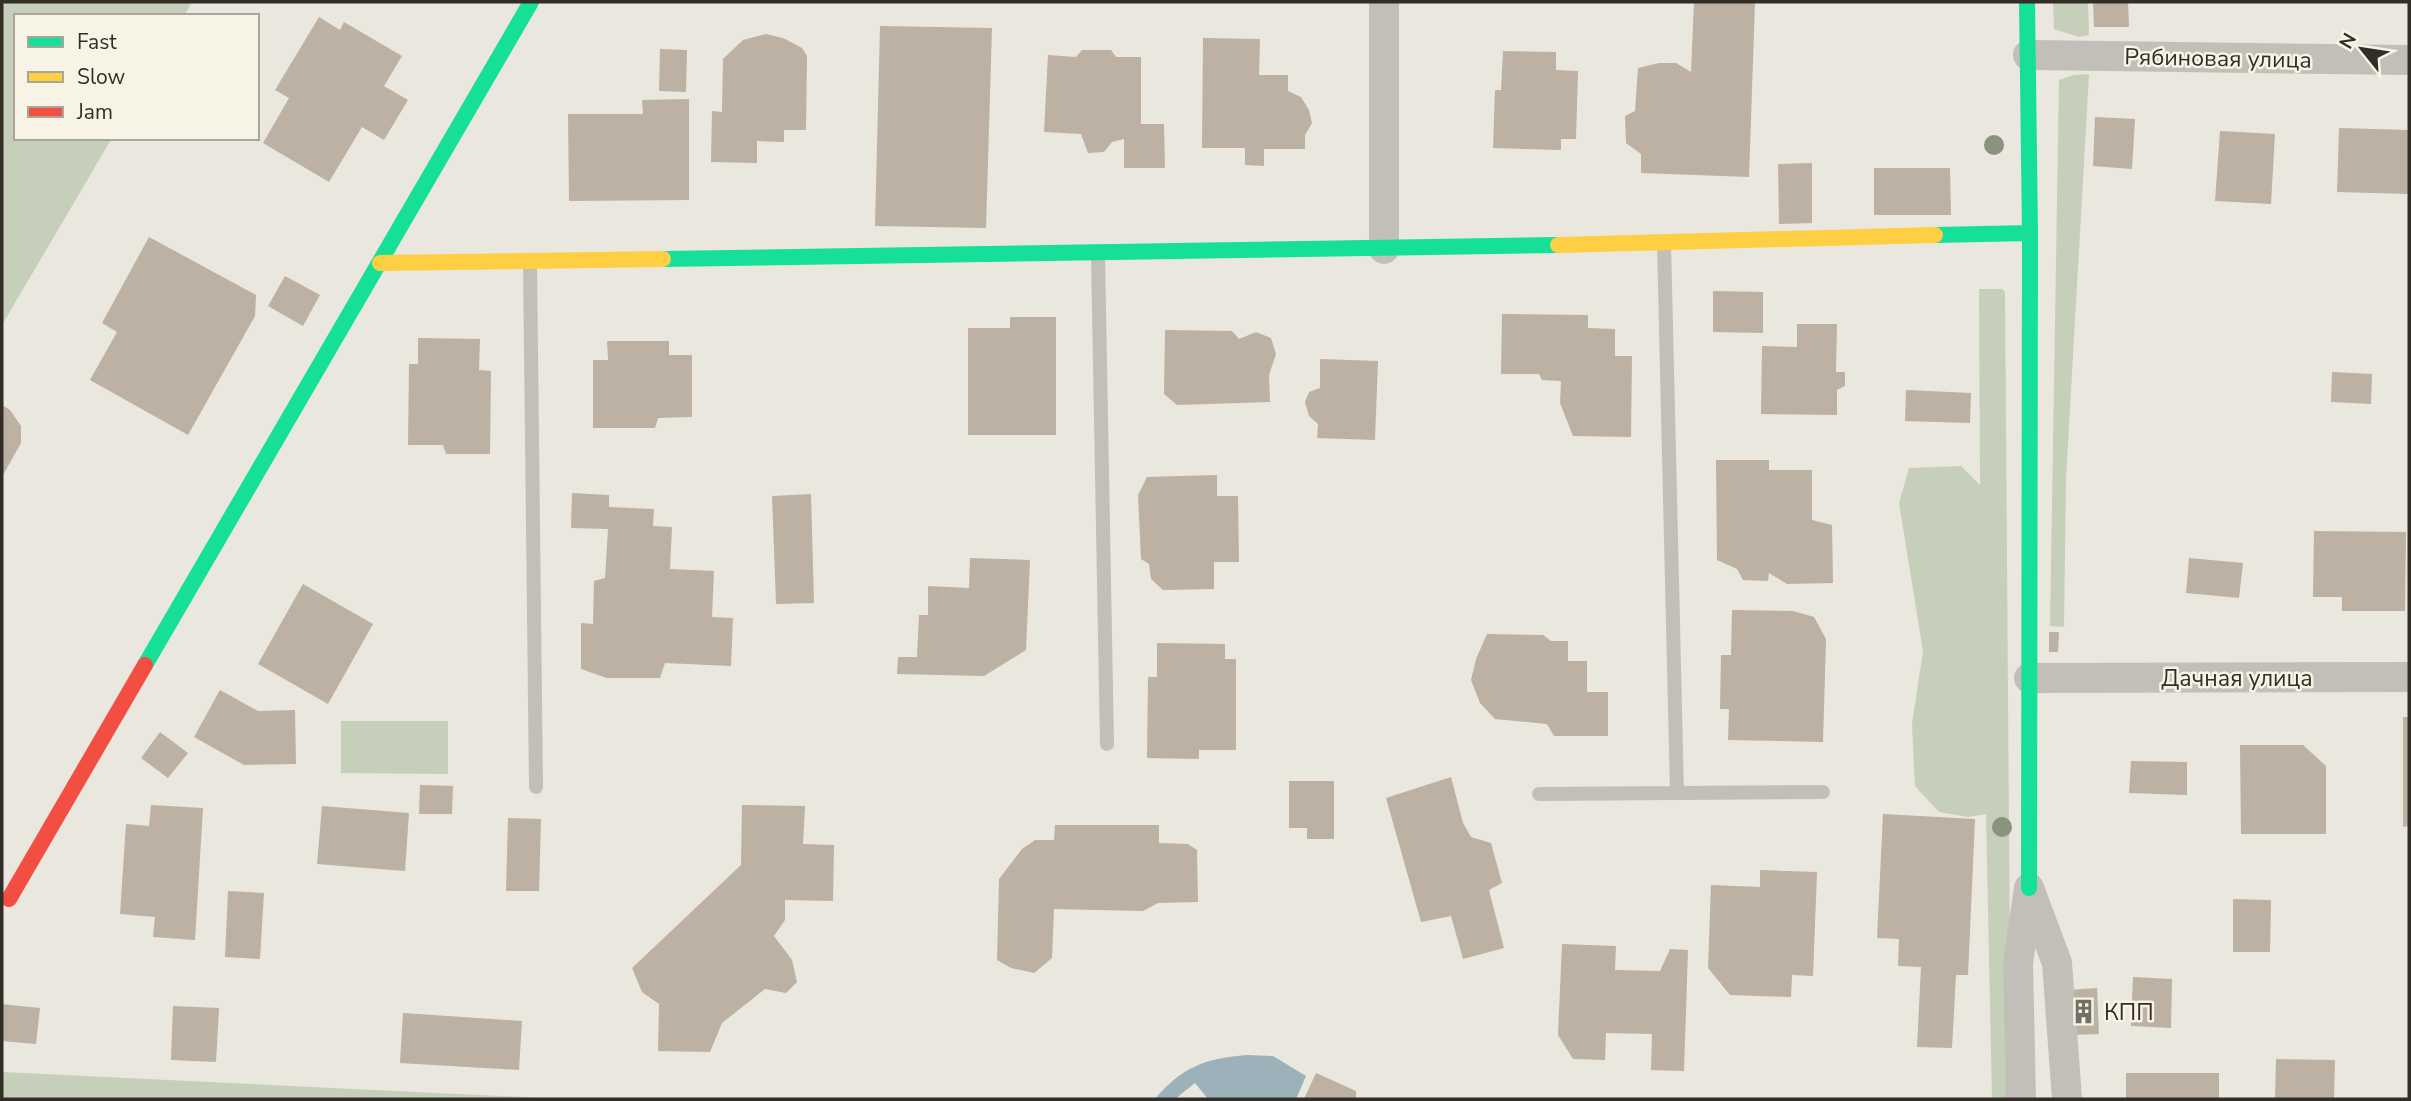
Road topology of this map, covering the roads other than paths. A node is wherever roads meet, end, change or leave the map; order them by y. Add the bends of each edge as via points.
1 (531, 2) edge
2 (1384, 2) edge
3 (2027, 2) edge
4 (2028, 55) junction
5 (2409, 60) edge
6 (2030, 233) junction
7 (1664, 243) junction
8 (1384, 249) junction
9 (1098, 253) junction
10 (530, 261) junction
11 (380, 263) junction
12 (2409, 677) edge
13 (2029, 678) junction
14 (1107, 744) dead end
15 (536, 787) dead end
16 (1823, 792) dead end
17 (1677, 793) junction
18 (1539, 794) dead end
19 (2029, 887) junction
20 (9, 900) dead end
21 (2021, 1099) edge
22 (2067, 1099) edge

1 - 11 street
2 - 8 street
3 - 4 street
4 - 5 street, Рябиновая улица
4 - 6 street
6 - 7 street
6 - 13 street
7 - 8 street
7 - 17 lane
8 - 9 street
9 - 10 street
9 - 14 lane
10 - 11 street
10 - 15 lane
11 - 20 street
12 - 13 street, Дачная улица
13 - 19 street
16 - 17 lane
17 - 18 lane
19 - 21 street via 2018,963
19 - 22 street via 2058,968

